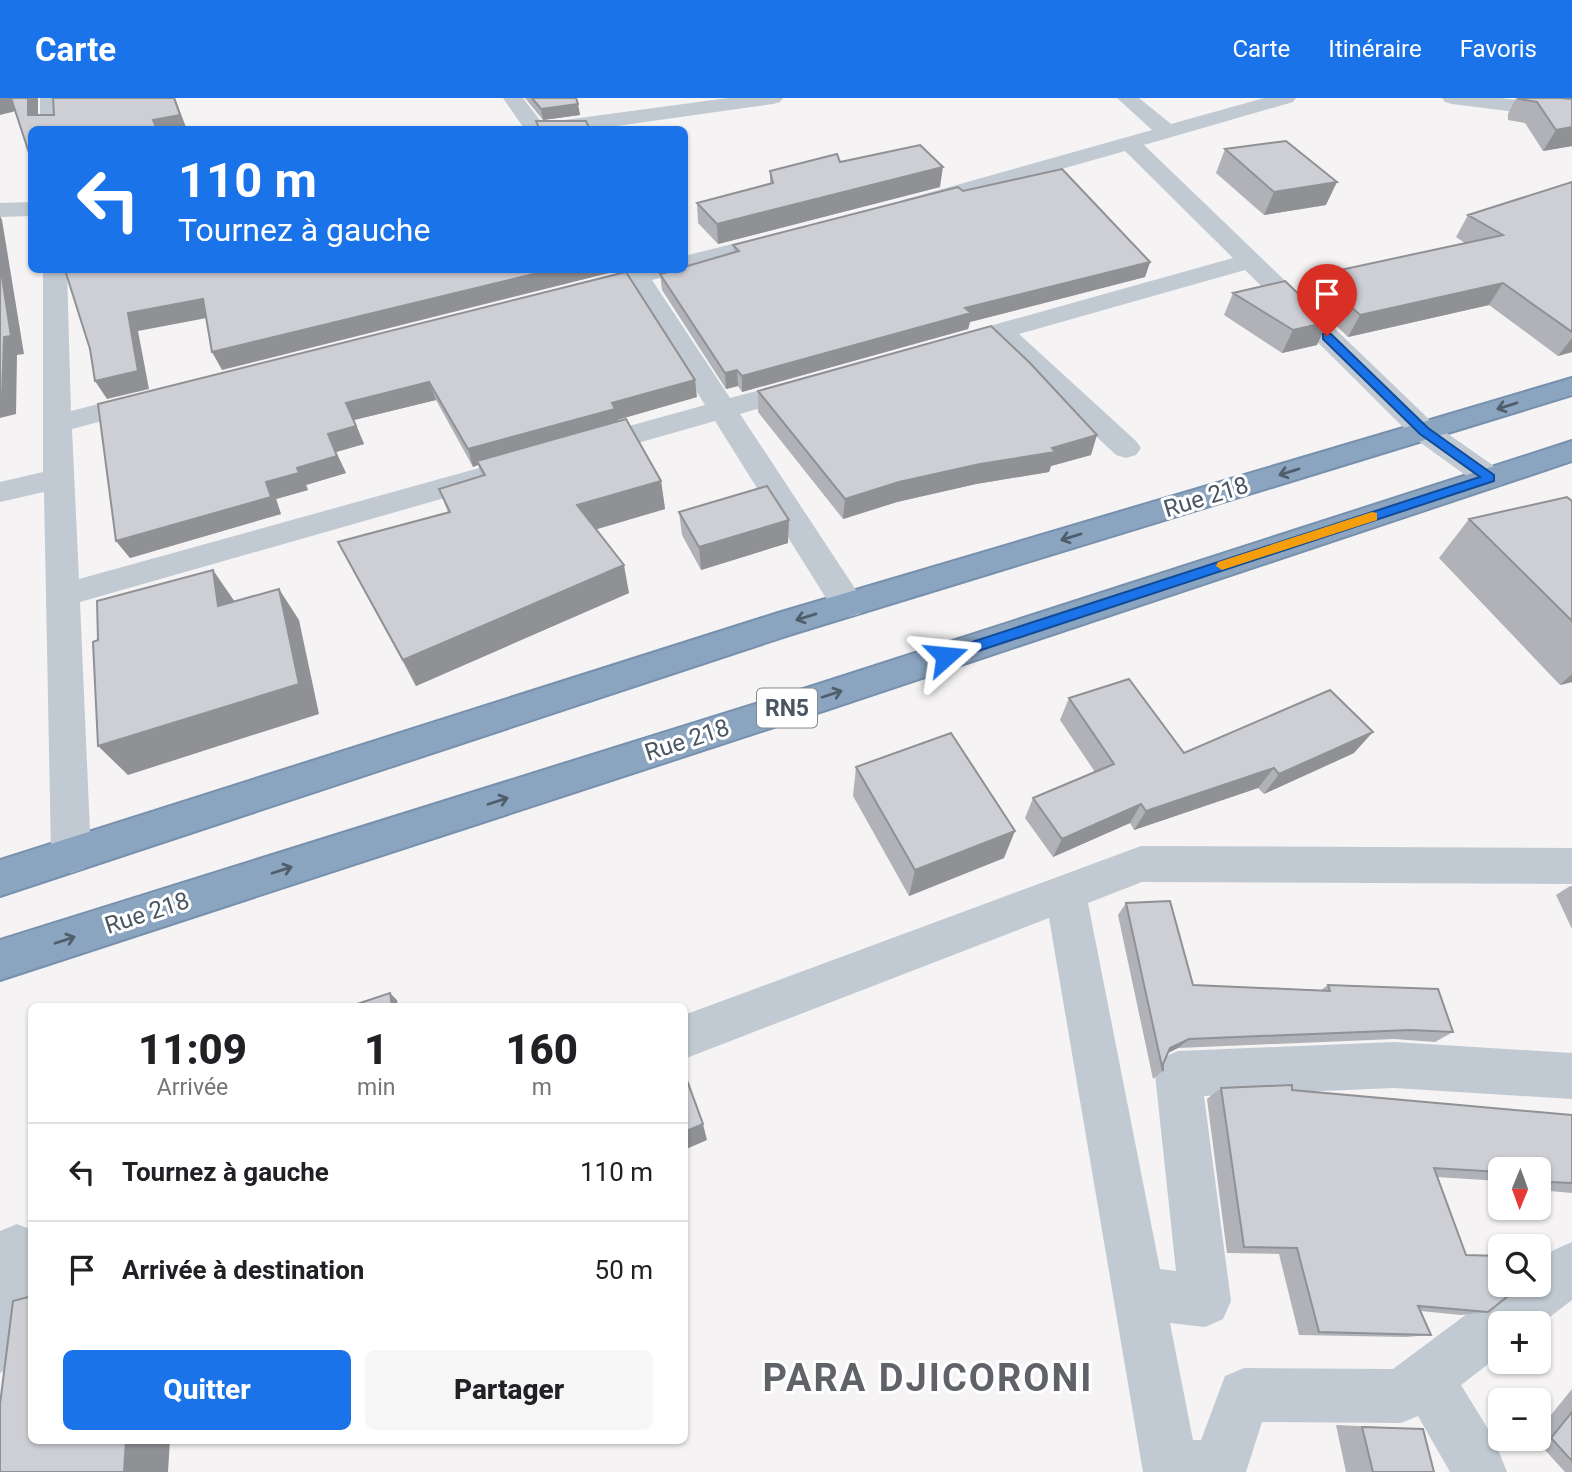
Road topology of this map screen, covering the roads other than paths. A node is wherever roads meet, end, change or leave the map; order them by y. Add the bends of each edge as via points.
1 (50, 98) edge
2 (513, 98) edge
3 (773, 98) edge
4 (1127, 98) edge
5 (1286, 98) edge
6 (1452, 98) edge
7 (712, 102) edge
8 (1572, 113) edge
9 (51, 126) edge
10 (534, 126) edge
11 (586, 126) edge
12 (1168, 132) junction
13 (1130, 143) junction
14 (28, 209) edge
15 (0, 210) edge
16 (893, 210) edge
17 (802, 234) edge
18 (1250, 261) junction
19 (688, 263) edge
20 (55, 273) edge
21 (640, 273) edge
22 (645, 273) edge
23 (555, 297) edge
24 (1000, 331) junction
25 (920, 354) edge
26 (841, 376) edge
27 (1572, 386) edge
28 (178, 391) edge
29 (722, 410) junction
30 (57, 424) junction
31 (1424, 431) junction
32 (1126, 448) dead end
33 (1572, 451) edge
34 (562, 455) edge
35 (522, 466) edge
36 (59, 478) junction
37 (1490, 478) junction
38 (0, 492) edge
39 (63, 595) junction
40 (848, 605) junction
41 (71, 855) junction
42 (1572, 866) edge
43 (0, 878) edge
44 (1066, 894) junction
45 (0, 960) edge
46 (688, 1036) edge
47 (1572, 1076) edge
48 (16, 1249) edge
49 (1572, 1268) edge
50 (1140, 1293) junction
51 (0, 1346) edge
52 (1426, 1378) junction
53 (1170, 1470) edge
54 (1479, 1472) edge

1 - 9 street
2 - 10 street
3 - 7 street
4 - 12 street
5 - 12 street
6 - 8 street
7 - 11 street
12 - 13 street
13 - 16 street
13 - 18 street
14 - 15 street
17 - 19 street
18 - 24 street
18 - 31 street
20 - 30 street
21 - 23 street
22 - 29 street
24 - 25 street
24 - 32 street
26 - 29 street
27 -> 31 highway, Rue 218
28 - 30 street
29 - 34 street
29 - 40 street
30 - 36 street
31 - 37 street
31 -> 40 highway, Rue 218
33 - 37 highway, Rue 218 / RN5
35 - 39 street
36 - 38 street
36 - 39 street
45 -> 37 highway, Rue 218 / RN5
39 - 41 street
40 -> 41 highway, Rue 218
41 - 43 highway, Rue 218
42 - 44 street via 1141,864
44 - 46 street
44 - 50 street
47 - 50 street via 1394,1065 1178,1074 1206,1301
48 - 51 street
49 - 52 street
50 - 53 street
52 - 53 street via 1401,1396 1244,1395 1219,1468
52 - 54 street

